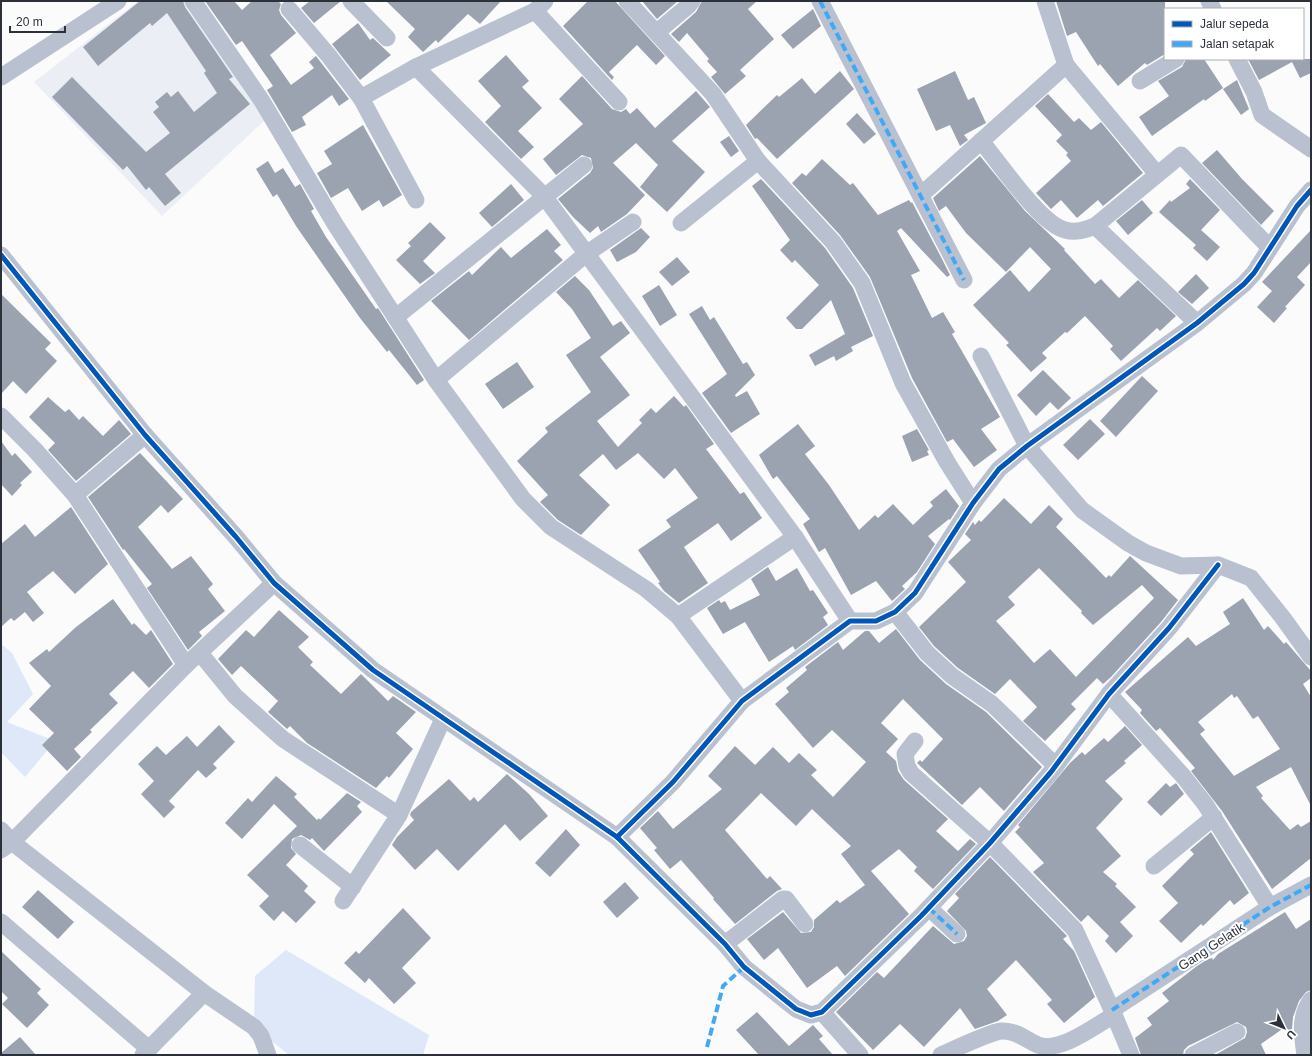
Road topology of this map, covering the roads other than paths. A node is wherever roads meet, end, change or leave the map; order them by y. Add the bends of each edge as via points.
1 (118, 1) edge
2 (193, 1) edge
3 (351, 1) edge
4 (627, 1) edge
5 (692, 1) edge
6 (820, 1) edge
7 (1045, 1) edge
8 (540, 6) edge
9 (289, 9) dead end
10 (657, 32) junction
11 (387, 38) dead end
12 (1174, 60) edge
13 (1238, 60) edge
14 (1066, 65) junction
15 (416, 67) junction
16 (1, 78) edge
17 (1140, 81) dead end
18 (360, 98) junction
19 (619, 102) dead end
20 (981, 141) junction
21 (1311, 149) edge
22 (758, 161) junction
23 (584, 165) dead end
24 (1158, 174) junction
25 (1311, 190) edge
26 (921, 195) junction
27 (544, 196) junction
28 (416, 200) dead end
29 (633, 222) dead end
30 (681, 223) dead end
31 (1095, 226) junction
32 (1270, 248) junction
33 (586, 254) junction
34 (1, 255) edge
35 (964, 280) dead end
36 (396, 317) junction
37 (1197, 323) junction
38 (981, 356) dead end
39 (436, 380) junction
40 (1, 416) edge
41 (145, 435) junction
42 (1027, 446) junction
43 (75, 495) junction
44 (973, 503) junction
45 (795, 537) junction
46 (1218, 565) junction
47 (274, 583) junction
48 (895, 612) junction
49 (678, 616) junction
50 (850, 622) junction
51 (200, 653) junction
52 (1311, 657) edge
53 (186, 666) junction
54 (1109, 694) junction
55 (742, 701) junction
56 (443, 719) junction
57 (915, 741) dead end
58 (1056, 766) junction
59 (400, 815) junction
60 (1214, 817) junction
61 (617, 837) junction
62 (5, 841) edge
63 (990, 843) junction
64 (300, 845) dead end
65 (1154, 866) dead end
66 (1311, 885) edge
67 (353, 887) junction
68 (343, 901) dead end
69 (1270, 907) junction
70 (929, 908) junction
71 (1, 922) edge
72 (805, 924) dead end
73 (956, 934) dead end
74 (725, 944) junction
75 (204, 993) junction
76 (1311, 1000) edge
77 (822, 1012) junction
78 (1113, 1013) junction
79 (1237, 1032) dead end
80 (146, 1052) edge
81 (268, 1055) edge
82 (860, 1055) edge
83 (941, 1055) edge
84 (1131, 1055) edge
85 (1193, 1055) edge
86 (1305, 1055) edge

1 - 16 street
2 - 36 street via 262,101 335,224
3 - 11 street
4 - 10 street
5 - 10 street
6 - 26 street
7 - 14 street
8 - 15 street
8 - 19 street
9 - 18 street
10 - 22 street via 713,94
12 - 17 street
13 - 21 street via 1262,114
14 - 20 street
14 - 24 street
15 - 18 street
15 - 27 street
18 - 28 street
20 - 26 street
20 - 31 street via 1042,216 1055,226 1083,231
22 - 30 street
22 - 44 street via 833,242 862,283 903,383
23 - 27 street
24 - 31 street
24 - 32 street via 1181,155
25 - 32 street via 1297,206
26 - 35 street
27 - 33 street
27 - 36 street
29 - 33 street
31 - 37 street
32 - 37 street via 1244,284
33 - 39 street
33 - 45 street
34 - 41 street
36 - 39 street
37 - 42 street
38 - 42 street
39 - 49 street via 523,499 551,527 646,589
40 - 43 street
41 - 43 street
41 - 47 street
42 - 44 street via 999,469
42 - 46 street via 1082,510 1128,543 1146,553 1181,566
43 - 53 street
44 - 48 street via 915,593
45 - 49 street
45 - 50 street
46 - 52 street via 1251,578
46 - 54 street via 1169,628
47 - 51 street
47 - 56 street via 373,670
48 - 50 street via 876,621
48 - 58 street via 927,653 952,676 992,704
49 - 55 street
50 - 55 street
51 - 53 street
51 - 59 street via 235,696 282,739
53 - 62 street
54 - 58 street
54 - 60 street via 1183,776
55 - 61 street via 673,782
56 - 59 street
56 - 61 street
57 - 63 street via 905,754 911,773
58 - 63 street
59 - 67 street
60 - 65 street
60 - 69 street
61 - 74 street
62 - 75 street
63 - 70 street
63 - 78 street via 1075,930
64 - 67 street
66 - 69 street, Gang Gelatik
67 - 68 street
69 - 78 street, Gang Gelatik
70 - 73 street
70 - 77 street
71 - 80 street
72 - 74 street via 786,899 783,899
74 - 77 street via 744,967 796,1009 811,1015
75 - 80 street
75 - 81 street via 254,1027 262,1036
76 - 86 street via 1302,1022
77 - 82 street
78 - 83 street, Gang Gelatik via 1064,1043 1049,1047 1016,1033 1000,1031
78 - 84 street
79 - 85 street

